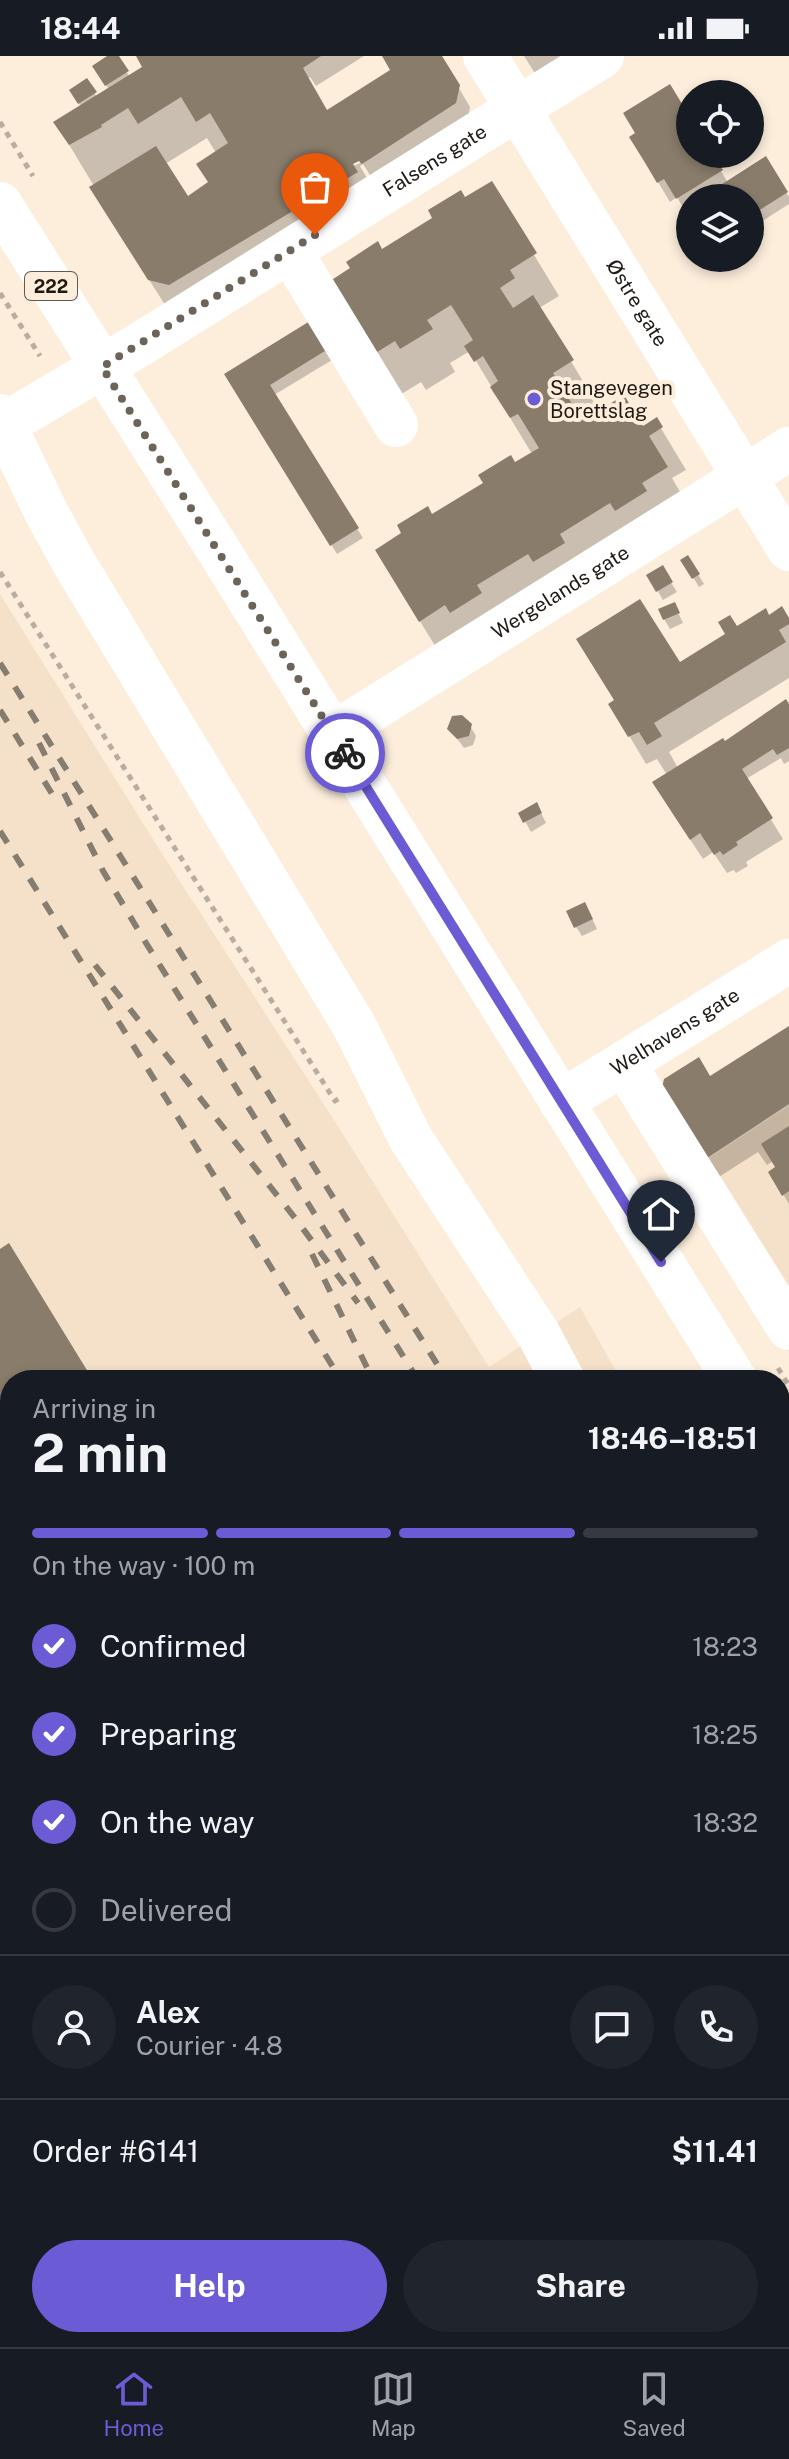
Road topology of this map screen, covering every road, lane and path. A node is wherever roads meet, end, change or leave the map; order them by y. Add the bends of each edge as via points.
1 (485, 56) edge
2 (602, 56) edge
3 (518, 108) junction
4 (0, 204) edge
5 (290, 251) junction
6 (0, 293) edge
7 (102, 367) junction
8 (61, 391) junction
9 (3, 420) edge
10 (396, 425) dead end
11 (789, 449) edge
12 (744, 477) junction
13 (789, 549) edge
14 (0, 572) edge
15 (333, 734) junction
16 (789, 961) edge
17 (624, 1064) junction
18 (377, 1072) junction
19 (561, 1102) junction
20 (789, 1328) edge
21 (558, 1370) edge
22 (729, 1370) edge

1 - 3 street, Østre gate
2 - 3 street, Falsens gate
3 - 5 street, Falsens gate
3 - 12 street, Østre gate
4 - 7 street, 222
5 - 7 street, Falsens gate
5 - 10 street
6 - 8 path
7 - 8 street, Falsens gate
7 - 15 street, 222
8 - 9 street, Falsens gate
9 - 18 street via 74,563 355,1027
11 - 12 street, Wergelands gate
12 - 13 street, Østre gate
12 - 15 street, Wergelands gate
14 - 18 path via 335,1101
15 - 19 street, 222
16 - 17 street, Welhavens gate
17 - 19 street, Welhavens gate
17 - 20 street
18 - 21 street via 411,1139
19 - 22 street, 222

